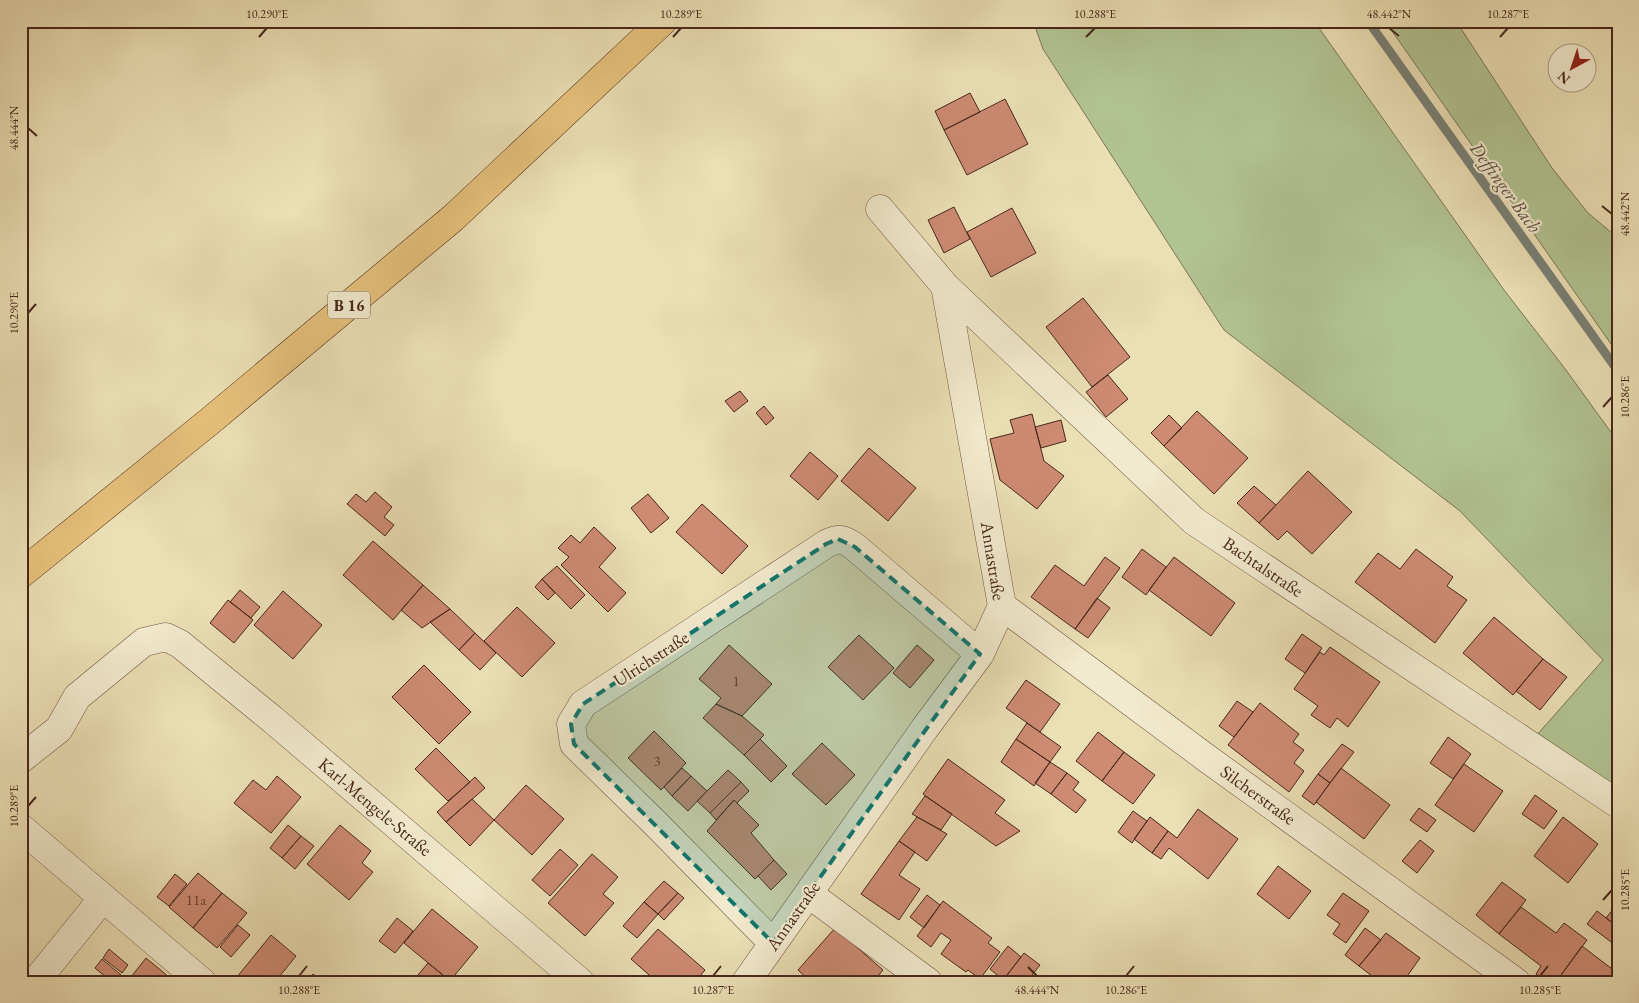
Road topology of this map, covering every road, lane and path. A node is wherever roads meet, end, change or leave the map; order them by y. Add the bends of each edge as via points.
1 (662, 21) edge
2 (880, 209) dead end
3 (945, 286) junction
4 (21, 574) edge
5 (1002, 606) junction
6 (980, 654) junction
7 (21, 759) edge
8 (1618, 804) edge
9 (21, 828) edge
10 (809, 894) junction
11 (103, 898) junction
12 (772, 943) junction
13 (35, 982) edge
14 (202, 982) edge
15 (580, 982) edge
16 (746, 982) edge
17 (928, 982) edge
18 (1516, 982) edge

1 - 4 main road, B 16 via 453,218
2 - 3 street
3 - 5 street, Annastraße
3 - 8 street, Bachtalstraße via 1194,521
5 - 6 street, Annastraße
5 - 18 street, Silcherstraße
6 - 10 street, Annastraße
6 - 12 street, Ulrichstraße via 855,547 838,539 583,704 570,724 574,744
7 - 15 street, Karl-Mengele-Straße via 59,729 76,697 144,642 166,637 180,644 272,719
9 - 11 street
10 - 12 street, Annastraße
10 - 17 street
11 - 13 street
11 - 14 street
12 - 16 street, Annastraße

